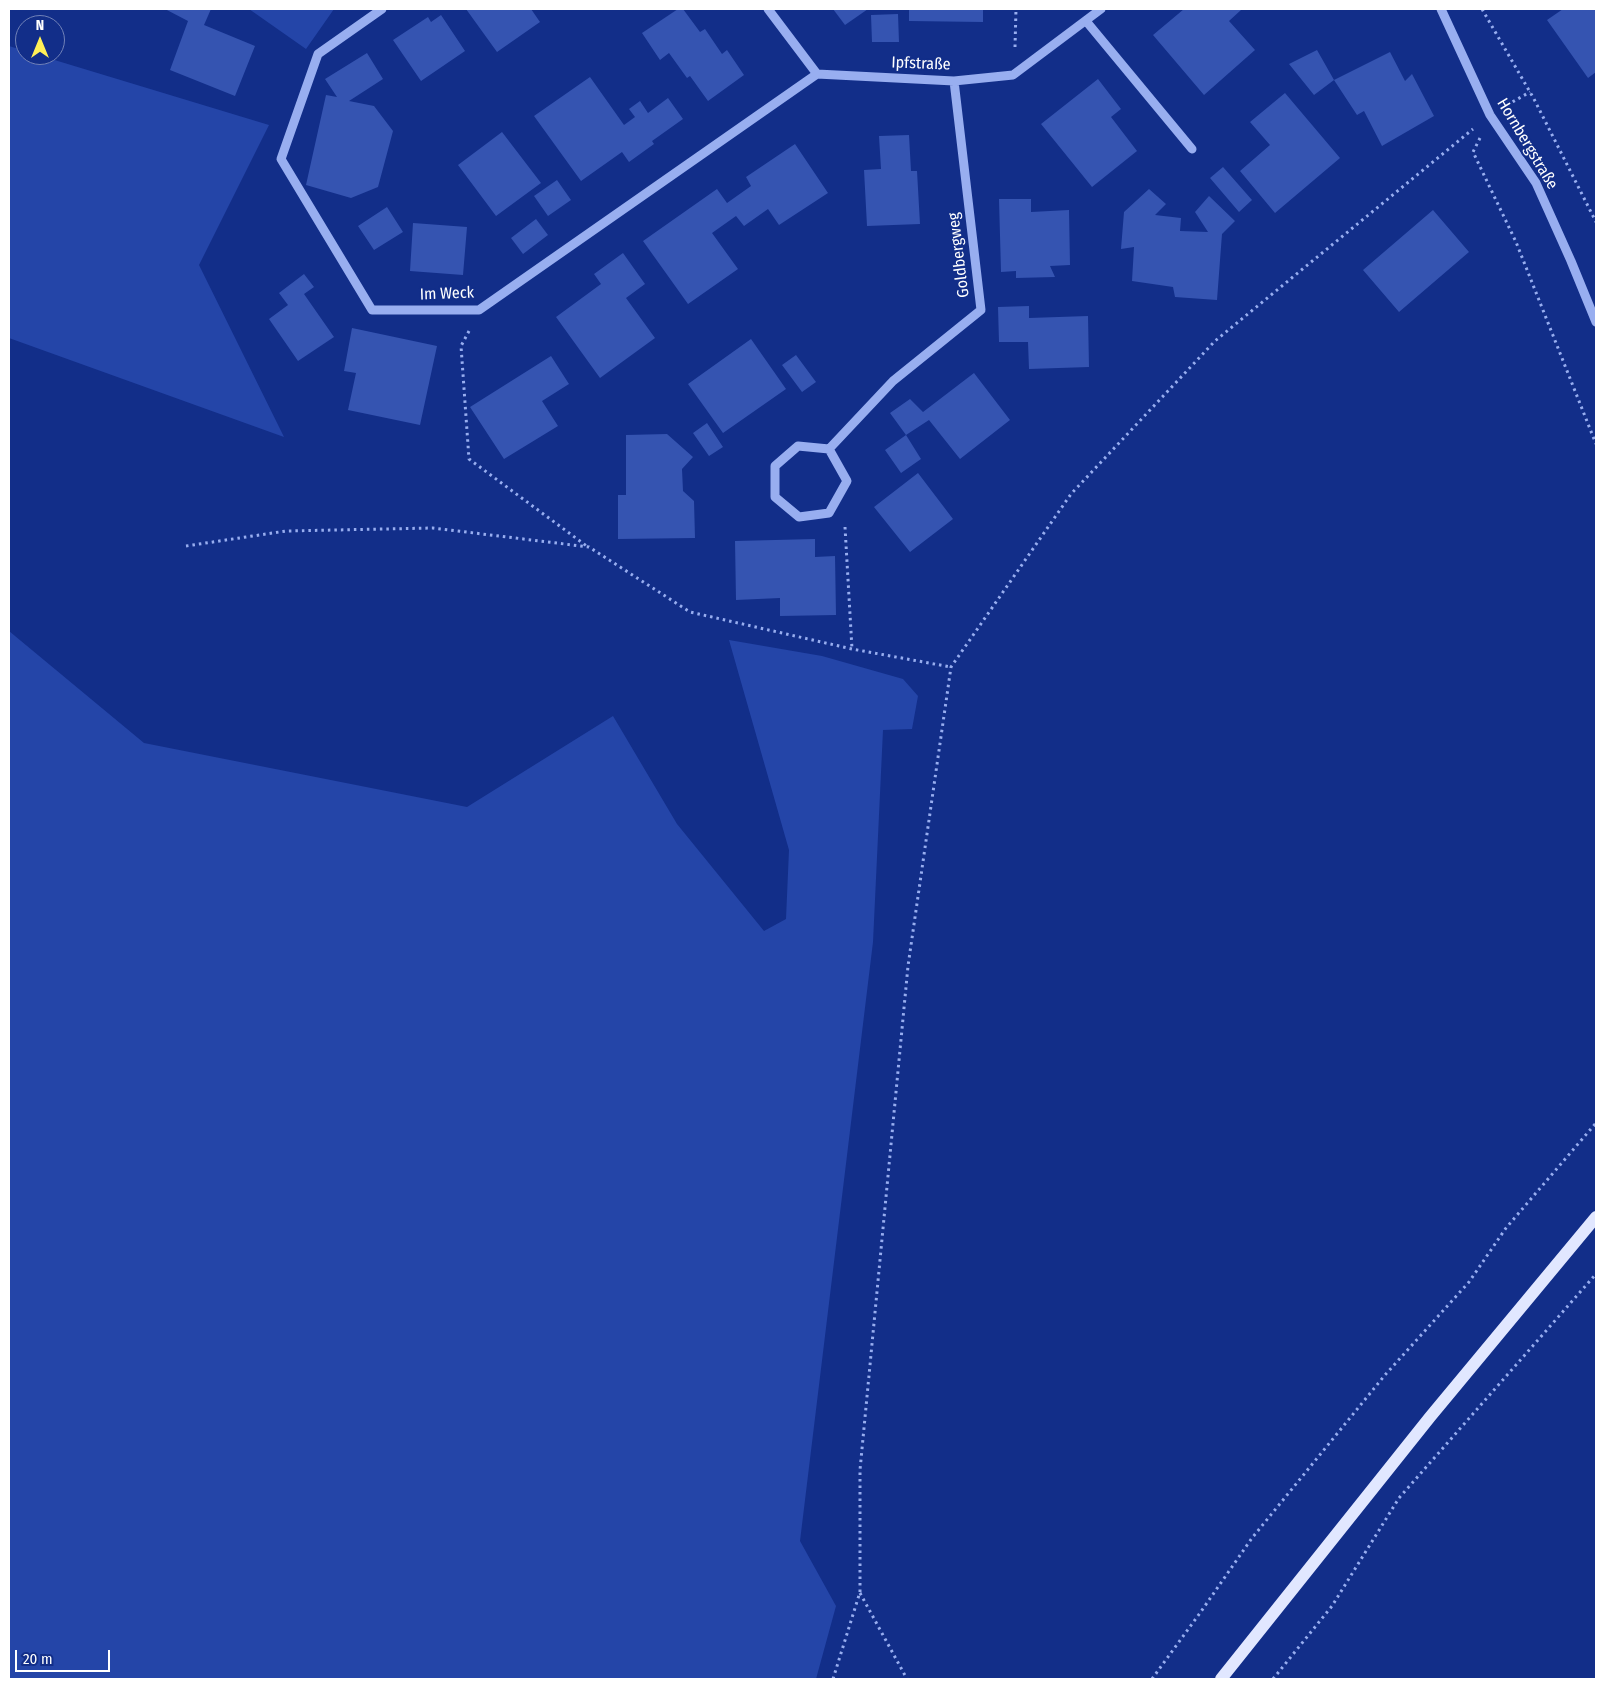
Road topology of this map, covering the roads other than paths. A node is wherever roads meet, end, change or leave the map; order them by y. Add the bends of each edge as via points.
1 (382, 9) edge
2 (768, 9) edge
3 (1101, 9) edge
4 (1442, 9) edge
5 (1086, 21) junction
6 (817, 74) junction
7 (954, 81) junction
8 (1192, 149) dead end
9 (1596, 322) edge
10 (829, 449) junction
11 (1596, 1217) edge
12 (1222, 1679) edge

1 - 6 street, Im Weck via 318,54 281,159 372,310 479,310
2 - 6 street
3 - 5 street, Ipfstraße
4 - 9 street, Hornbergstraße via 1490,115 1536,183
5 - 7 street, Ipfstraße via 1013,75
5 - 8 street
6 - 7 street, Ipfstraße
7 - 10 street, Goldbergweg via 980,310 892,381
10 - 10 street via 798,446 775,466 775,497 799,517 829,513 847,481
11 - 12 main road via 1430,1417

